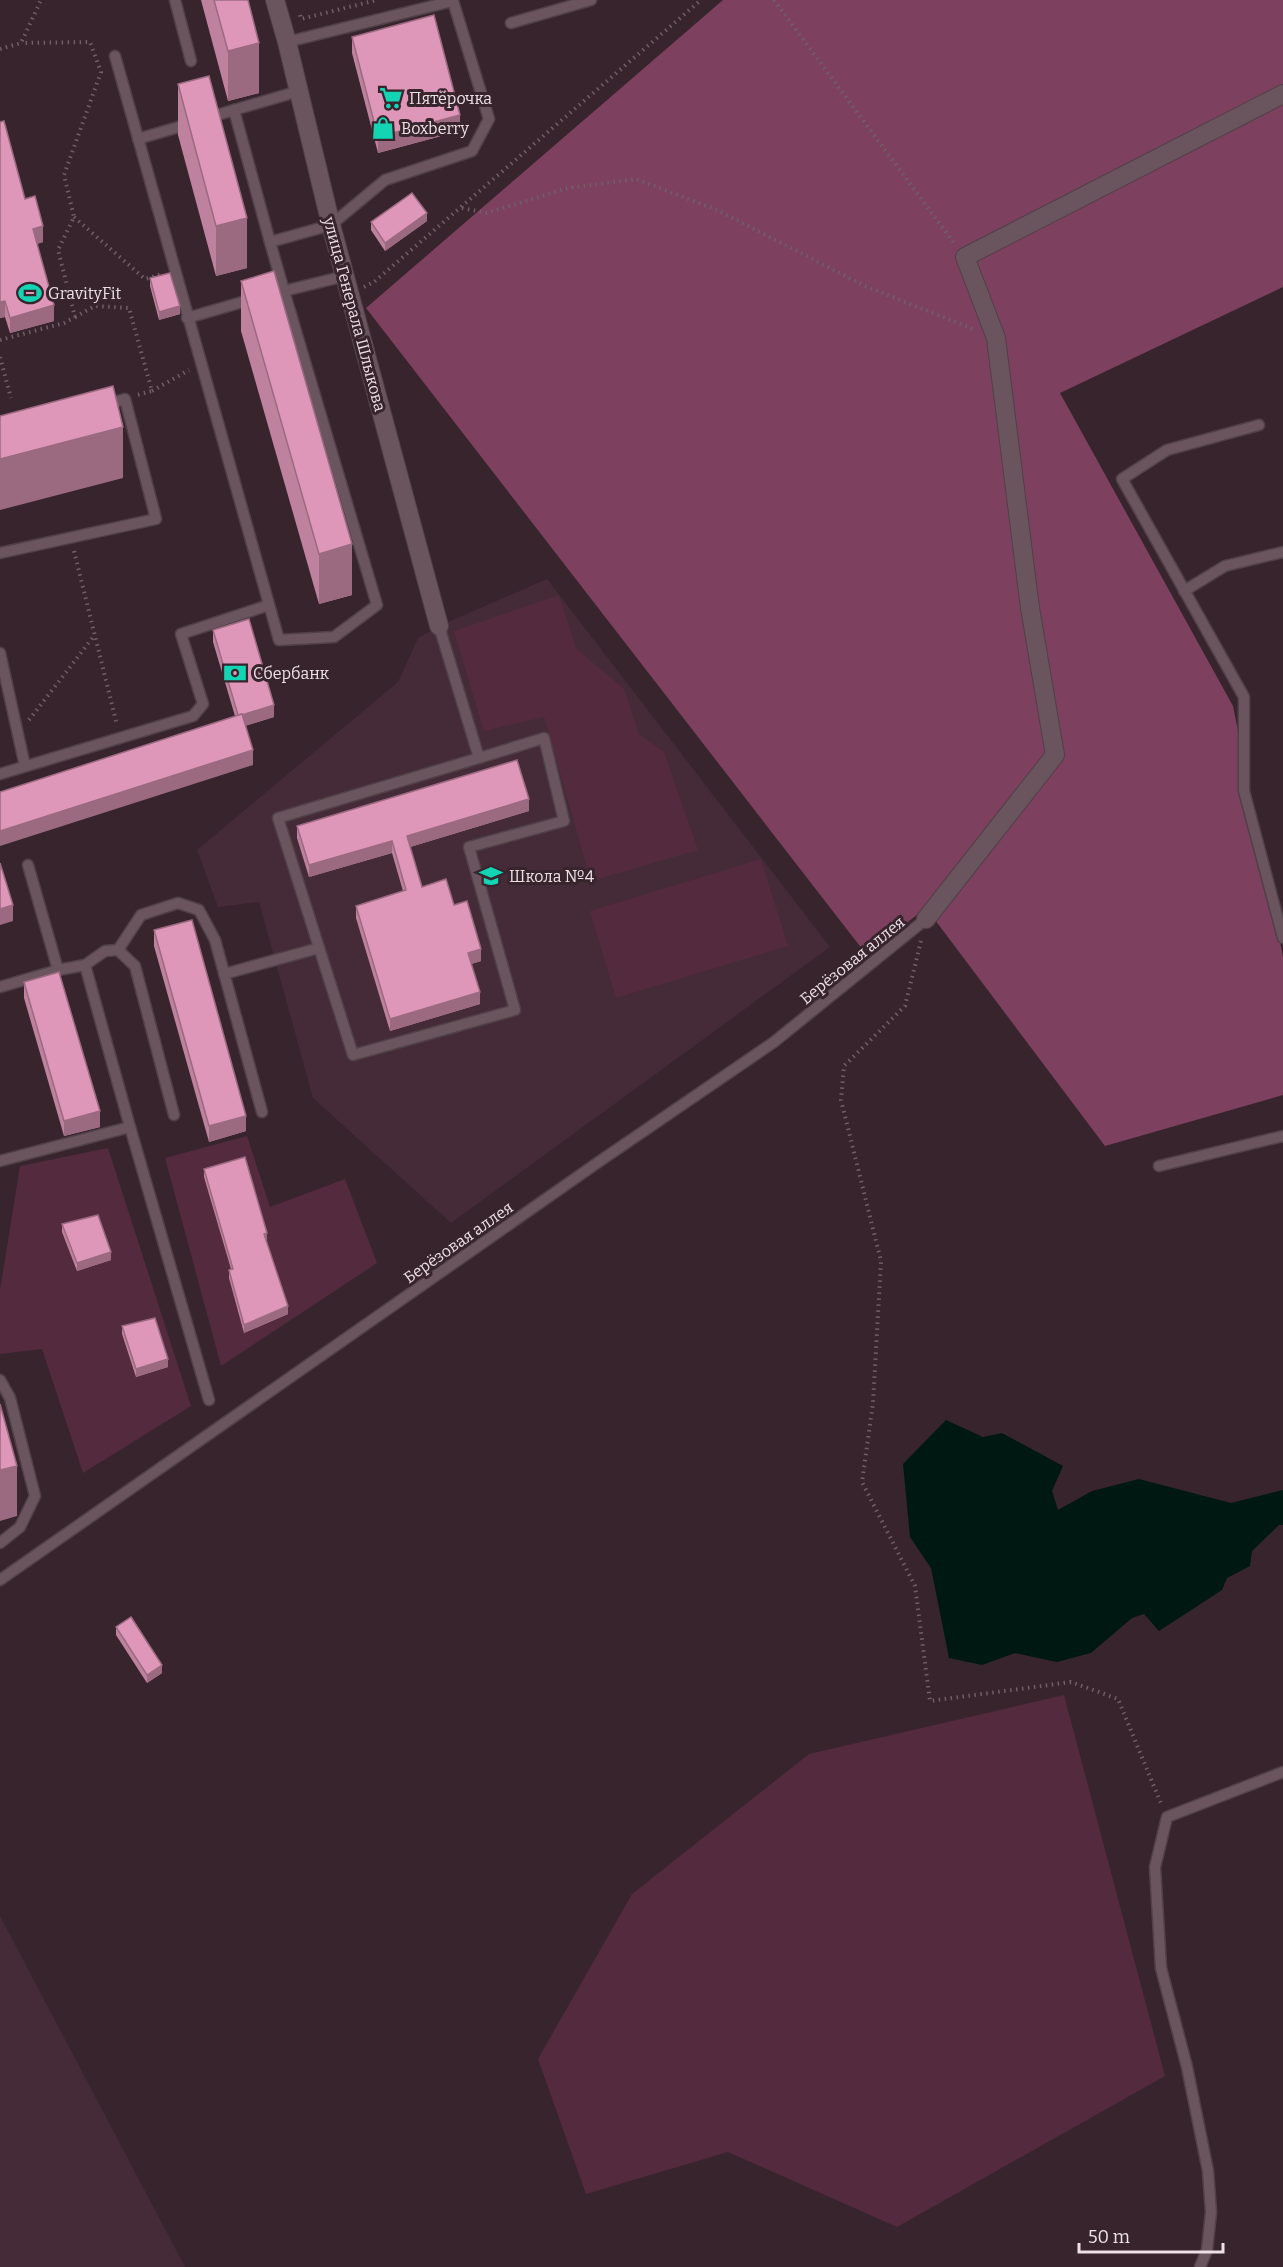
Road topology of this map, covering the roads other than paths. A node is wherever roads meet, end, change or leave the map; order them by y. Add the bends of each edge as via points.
1 (175, 0) edge
2 (275, 0) edge
3 (591, 0) edge
4 (511, 23) dead end
5 (287, 42) junction
6 (115, 56) dead end
7 (190, 61) dead end
8 (299, 91) junction
9 (1283, 94) edge
10 (234, 110) junction
11 (138, 139) junction
12 (331, 225) junction
13 (270, 242) junction
14 (345, 276) junction
15 (284, 291) junction
16 (187, 318) junction
17 (91, 408) edge
18 (1259, 425) dead end
19 (1283, 552) edge
20 (0, 553) edge
21 (1184, 591) junction
22 (269, 605) junction
23 (439, 626) joint
24 (0, 653) edge
25 (479, 758) junction
26 (26, 766) junction
27 (0, 774) edge
28 (28, 865) dead end
29 (926, 919) joint
30 (1283, 938) edge
31 (319, 948) junction
32 (118, 950) junction
33 (85, 965) junction
34 (58, 970) junction
35 (224, 974) junction
36 (0, 987) edge
37 (262, 1112) dead end
38 (174, 1115) dead end
39 (130, 1127) junction
40 (1283, 1136) edge
41 (0, 1161) edge
42 (1159, 1166) dead end
43 (0, 1380) edge
44 (208, 1400) dead end
45 (0, 1543) edge
46 (0, 1580) edge
47 (1283, 1772) edge
48 (1200, 2267) edge

1 - 7 lane
2 - 5 street, улица Генерала Шлыкова
3 - 4 lane
5 - 8 street, улица Генерала Шлыкова
5 - 12 lane via 453,1 489,119 472,151 385,180
6 - 11 lane
8 - 10 lane
8 - 12 street, улица Генерала Шлыкова
9 - 29 street via 965,257 996,338 1030,608 1055,755
10 - 11 lane
10 - 13 lane
11 - 16 lane
12 - 13 lane
12 - 14 street, улица Генерала Шлыкова
13 - 15 lane
14 - 15 lane
14 - 23 street, улица Генерала Шлыкова
15 - 16 lane
15 - 22 lane via 377,605 334,637 279,640
16 - 22 lane
17 - 20 lane via 125,399 156,519
18 - 21 lane via 1167,450 1122,479
19 - 21 lane via 1225,566
21 - 30 lane via 1244,697 1244,791
22 - 26 lane via 181,634 203,704 193,716
23 - 25 lane
24 - 26 lane
25 - 31 lane via 278,818
25 - 31 lane via 544,738 564,821 469,847 515,1010 353,1055
26 - 27 lane
28 - 34 lane
29 - 46 lane, Берёзовая аллея via 774,1042
31 - 35 lane
32 - 33 lane via 105,951
32 - 35 lane via 141,915 178,903 199,910 215,940
32 - 38 lane via 135,966
33 - 34 lane
33 - 39 lane
34 - 36 lane
35 - 37 lane
39 - 41 lane
39 - 44 lane
40 - 42 lane
43 - 45 lane via 10,1398 35,1496 20,1527
47 - 48 lane via 1167,1817 1155,1867 1161,1968 1208,2171 1211,2212 1207,2250

